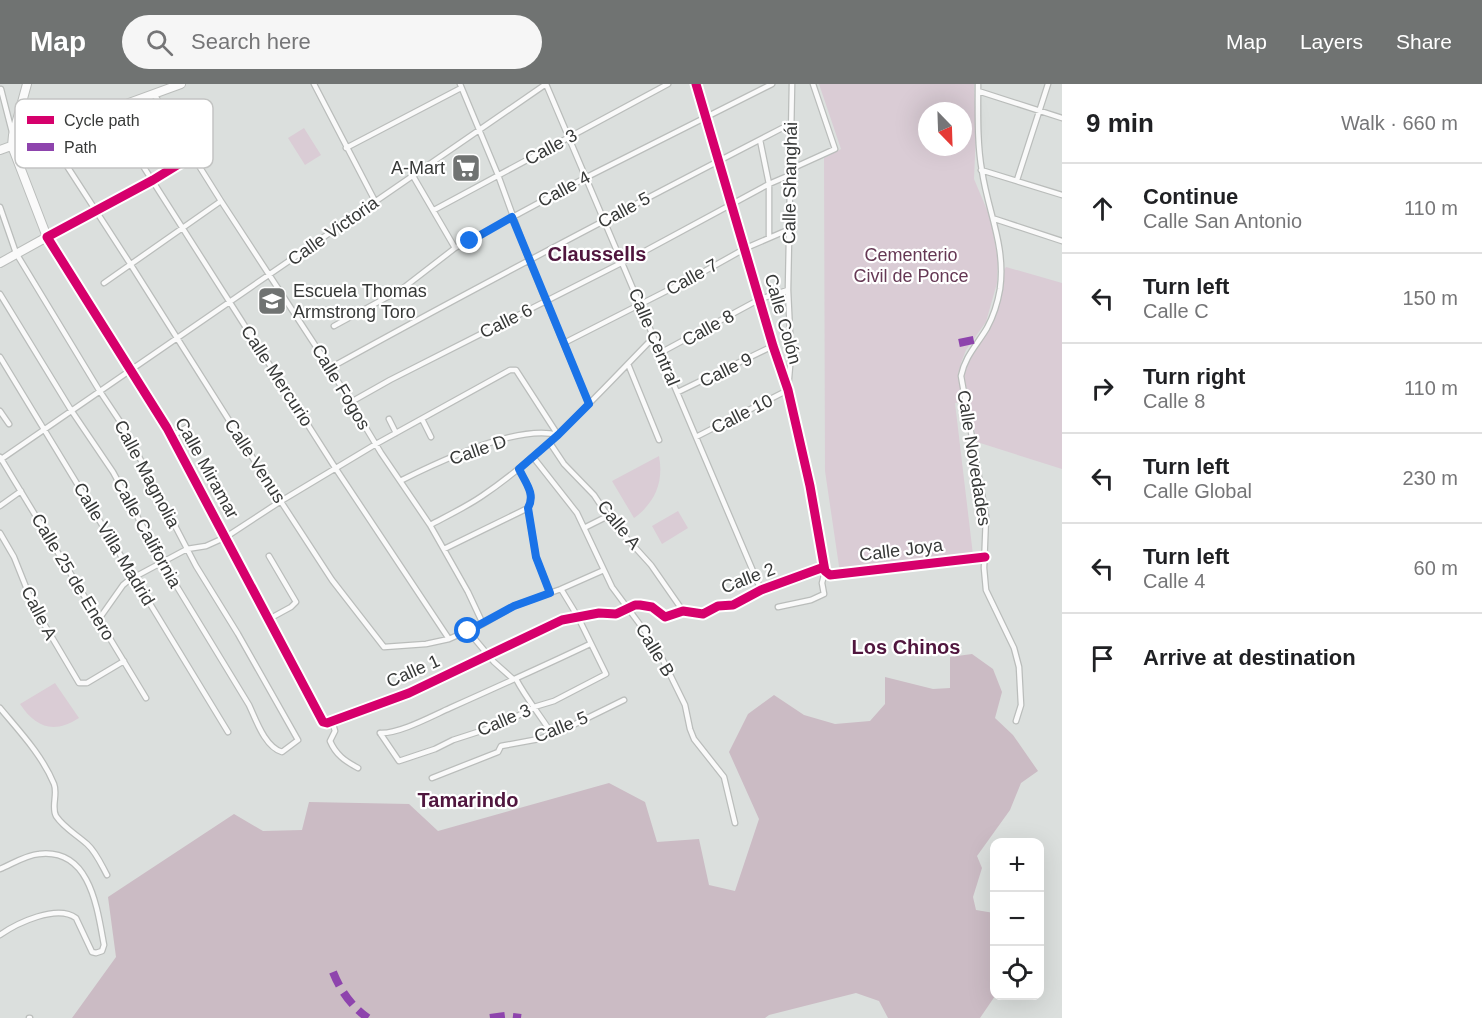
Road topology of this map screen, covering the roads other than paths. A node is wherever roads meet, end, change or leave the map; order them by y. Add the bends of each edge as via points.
1 (27, 84) edge
2 (181, 84) edge
3 (314, 84) edge
4 (546, 84) edge
5 (668, 84) edge
6 (696, 84) edge
7 (772, 84) edge
8 (792, 84) edge
9 (813, 84) edge
10 (978, 84) edge
11 (1048, 84) edge
12 (460, 86) edge
13 (0, 89) edge
14 (978, 91) junction
15 (154, 94) junction
16 (23, 99) edge
17 (140, 99) edge
18 (157, 99) edge
19 (1040, 110) junction
20 (706, 116) junction
21 (1062, 118) edge
22 (792, 123) junction
23 (15, 128) edge
24 (479, 130) junction
25 (13, 135) junction
26 (568, 137) junction
27 (760, 140) junction
28 (15, 145) edge
29 (12, 146) junction
30 (346, 148) junction
31 (0, 150) edge
32 (15, 154) edge
33 (719, 161) junction
34 (20, 168) edge
35 (67, 168) edge
36 (145, 168) edge
37 (172, 168) edge
38 (200, 168) edge
39 (981, 170) junction
40 (790, 172) junction
41 (498, 175) junction
42 (413, 176) junction
43 (585, 178) junction
44 (153, 180) junction
45 (1017, 180) junction
46 (768, 184) junction
47 (1062, 195) edge
48 (221, 201) junction
49 (375, 201) junction
50 (733, 205) junction
51 (0, 207) edge
52 (434, 210) junction
53 (95, 212) junction
54 (512, 217) junction
55 (995, 219) junction
56 (603, 220) junction
57 (182, 228) junction
58 (789, 228) junction
59 (769, 236) junction
60 (47, 237) junction
61 (1062, 241) edge
62 (455, 248) junction
63 (746, 248) junction
64 (16, 253) junction
65 (529, 260) junction
66 (0, 262) edge
67 (622, 263) junction
68 (131, 265) junction
69 (269, 275) junction
70 (104, 283) dead end
71 (788, 290) junction
72 (0, 294) edge
73 (760, 299) junction
74 (228, 301) junction
75 (546, 302) junction
76 (641, 305) junction
77 (334, 326) dead end
78 (176, 337) junction
79 (653, 338) junction
80 (564, 343) junction
81 (773, 346) junction
82 (660, 353) junction
83 (0, 357) edge
84 (628, 364) junction
85 (330, 368) junction
86 (129, 370) junction
87 (99, 390) junction
88 (788, 390) junction
89 (678, 392) junction
90 (351, 402) junction
91 (589, 404) junction
92 (71, 410) junction
93 (0, 411) edge
94 (389, 419) dead end
95 (422, 419) junction
96 (9, 424) dead end
97 (186, 428) dead end
98 (43, 429) junction
99 (396, 433) junction
100 (558, 435) junction
101 (171, 436) junction
102 (431, 437) dead end
103 (696, 438) junction
104 (659, 440) dead end
105 (550, 443) junction
106 (376, 444) junction
107 (533, 456) junction
108 (0, 458) edge
109 (521, 467) junction
110 (336, 469) junction
111 (400, 481) junction
112 (21, 491) junction
113 (280, 501) junction
114 (0, 506) edge
115 (528, 508) junction
116 (608, 516) junction
117 (430, 525) junction
118 (585, 528) junction
119 (0, 533) edge
120 (226, 537) junction
121 (187, 549) junction
122 (444, 549) junction
123 (269, 556) dead end
124 (986, 557) junction
125 (162, 562) junction
126 (825, 569) junction
127 (604, 570) junction
128 (135, 577) junction
129 (561, 589) junction
130 (761, 590) junction
131 (550, 593) junction
132 (778, 607) dead end
133 (627, 609) junction
134 (683, 611) junction
135 (578, 617) junction
136 (99, 619) junction
137 (269, 619) junction
138 (483, 624) junction
139 (468, 631) junction
140 (449, 639) junction
141 (590, 644) junction
142 (489, 655) junction
143 (124, 661) junction
144 (515, 679) junction
145 (146, 698) dead end
146 (624, 700) dead end
147 (534, 707) junction
148 (0, 708) edge
149 (332, 721) junction
150 (1016, 721) dead end
151 (325, 723) joint
152 (228, 732) dead end
153 (552, 734) junction
154 (298, 740) joint
155 (358, 768) dead end
156 (432, 778) dead end
157 (735, 823) dead end
158 (0, 869) edge
159 (107, 875) dead end
160 (0, 935) edge

1 - 16 main road
2 - 15 main road
3 - 30 street
4 - 24 street, Calle Victoria
4 - 26 street, Calle Central
5 - 26 street, Calle 3
6 - 20 street, Calle Colón
7 - 20 street, Calle 4
8 - 22 street, Calle Shanghái
9 - 40 street, Calle 6 via 835,149
10 - 14 street, Calle Novedades
11 - 19 street
12 - 24 street
12 - 30 street
13 - 25 street
14 - 19 street
14 - 39 street, Calle Novedades
15 - 17 main road
15 - 18 street, Calle Fogos
19 - 21 street
19 - 45 street
20 - 33 street, Calle Colón
20 - 43 street, Calle 4
22 - 27 street, Calle 5
22 - 40 street, Calle Shanghái
23 - 25 main road
24 - 41 street
24 - 42 street, Calle Victoria
25 - 29 main road
26 - 41 street, Calle 3
26 - 43 street, Calle Central
27 - 33 street, Calle 5
27 - 46 street
28 - 29 main road
29 - 31 main road
29 - 32 main road, Calle Miramar
30 - 49 street
33 - 50 street, Calle Colón
33 - 56 street, Calle 5
34 - 60 main road, Calle Miramar
35 - 53 street
36 - 44 street, Calle Mercurio
37 - 44 street
38 - 48 street, Calle Fogos
39 - 45 street
39 - 55 street, Calle Novedades
40 - 46 street, Calle 6
40 - 58 street, Calle Shanghái
41 - 52 street, Calle 3
41 - 54 street
42 - 49 street, Calle Victoria
42 - 52 street
43 - 54 street, Calle 4
43 - 56 street, Calle Central
44 - 53 street
44 - 57 street, Calle Mercurio
45 - 47 street
46 - 50 street, Calle 6
46 - 59 street
48 - 57 street
48 - 69 street, Calle Fogos
49 - 69 street, Calle Victoria
50 - 63 street, Calle Colón
50 - 67 street, Calle 6
51 - 64 street, Calle Magnolia
52 - 62 street
53 - 60 street
53 - 68 street, Calle Venus
54 - 62 street, Calle 4
54 - 65 street
55 - 61 street
55 - 124 street, Calle Novedades via 1002,259 1000,289 987,328 963,363 961,376 986,516
56 - 65 street, Calle 5
56 - 67 street, Calle Central
57 - 68 street
57 - 74 street, Calle Mercurio
58 - 59 street, Calle 7
58 - 71 street, Calle Shanghái
59 - 63 street, Calle 7
60 - 64 main road
60 - 86 street, Calle Miramar
62 - 77 street, Calle 4 via 402,289
63 - 73 street, Calle Colón
63 - 76 street, Calle 7
64 - 66 main road
64 - 87 street, Calle Magnolia
65 - 75 street
65 - 85 street, Calle 5
67 - 75 street, Calle 6
67 - 76 street, Calle Central
68 - 70 street
68 - 78 street, Calle Venus
69 - 74 street, Calle Victoria
69 - 85 street, Calle Fogos
71 - 73 street, Calle 8
71 - 88 street, Calle Shanghái
72 - 92 street, Calle California
73 - 81 street, Calle Colón
73 - 82 street, Calle 8
74 - 78 street, Calle Victoria
74 - 110 street, Calle Mercurio
75 - 80 street
75 - 90 street, Calle 6
76 - 79 street, Calle Central
76 - 80 street, Calle 7
78 - 86 street, Calle Victoria
78 - 113 street, Calle Venus
79 - 82 street, Calle Central
79 - 84 street, Calle 8
80 - 91 street
81 - 88 street, Calle Colón
81 - 89 street, Calle 9
82 - 89 street, Calle Central
83 - 98 street, Calle Villa Madrid
84 - 91 street, Calle 8
84 - 104 street
85 - 90 street, Calle Fogos
86 - 87 street, Calle Victoria
86 - 101 street, Calle Miramar
87 - 92 street, Calle Victoria
87 - 121 street, Calle Magnolia via 144,463
88 - 103 street, Calle 10
88 - 126 street, Calle Colón
89 - 103 street, Calle Central
90 - 106 street, Calle Fogos
91 - 100 street, Calle 8
92 - 98 street, Calle Victoria
92 - 125 street, Calle California via 113,472
93 - 96 street
94 - 99 street
95 - 99 street
95 - 100 street via 514,370
95 - 102 street
97 - 101 street
98 - 108 street, Calle Victoria
98 - 128 street, Calle Villa Madrid
99 - 106 street
100 - 105 street, Calle 8
100 - 111 street, Calle D via 547,432 515,437 450,458
101 - 120 street, Calle Miramar
103 - 130 street, Calle Central
105 - 107 street, Calle 8
105 - 116 street, Calle A
106 - 110 street
106 - 111 street, Calle Fogos
107 - 109 street, Calle 8
107 - 118 street, Calle B
108 - 112 street, Calle 25 de Enero
109 - 115 street via 532,495
109 - 117 street via 481,497
110 - 113 street
110 - 140 street, Calle Mercurio
111 - 117 street, Calle Fogos
112 - 114 street
112 - 136 street, Calle 25 de Enero
113 - 120 street
113 - 140 street, Calle Venus via 332,580 384,646
115 - 122 street
115 - 131 street via 536,557
116 - 118 street
116 - 134 street, Calle A
117 - 122 street, Calle Fogos
118 - 127 street, Calle B
119 - 143 street, Calle A via 30,599 77,680 87,683
120 - 121 street
120 - 137 street, Calle Miramar
121 - 125 street
121 - 154 street, Calle Magnolia
122 - 138 street, Calle Fogos
123 - 137 street via 296,602
124 - 126 street, Calle Joya via 830,576
124 - 150 street, Calle Novedades via 988,596 1014,648 1019,667 1021,705
125 - 128 street
125 - 154 street, Calle California via 274,750 282,752
126 - 130 street, Calle 2
126 - 132 street via 824,594
127 - 129 street
127 - 133 street, Calle B
128 - 136 street via 123,585
128 - 152 street, Calle Villa Madrid
129 - 131 street
129 - 135 street
130 - 134 street, Calle 2 via 733,605 718,606 703,614
131 - 138 street via 514,606
133 - 134 street, Calle 2 via 647,605 665,617
133 - 135 street, Calle 1 via 616,614
133 - 157 street, Calle B via 660,653 685,705 694,739 724,777
135 - 141 street
135 - 142 street, Calle 1 via 562,620
136 - 143 street, Calle 25 de Enero
137 - 151 street, Calle Miramar
138 - 139 street
139 - 140 street
139 - 142 street
141 - 144 street
141 - 147 street, Calle 3 via 606,674
142 - 144 street
142 - 149 street, Calle 1 via 409,693
143 - 145 street, Calle 25 de Enero
144 - 147 street
144 - 147 street, Calle 3 via 419,722 380,733 399,761 510,720
146 - 153 street, Calle 5
147 - 153 street
148 - 159 street via 36,752 55,786 54,812 61,823 93,849
149 - 151 street, Calle 1
149 - 155 street via 335,731 331,744 339,756
153 - 156 street, Calle 5 via 501,746 498,752
158 - 160 street via 36,854 68,859 76,865 89,882 103,948 92,952 76,918 62,912 14,926

